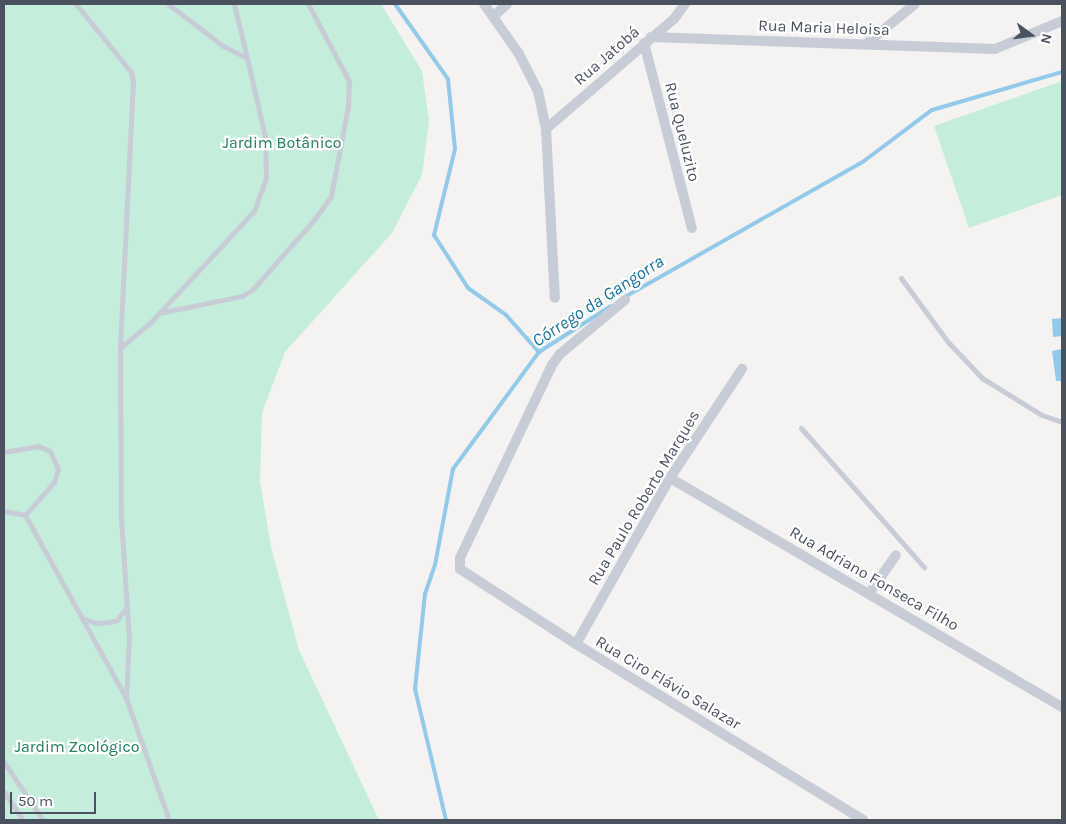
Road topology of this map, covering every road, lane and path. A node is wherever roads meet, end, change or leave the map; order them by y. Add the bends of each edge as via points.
1 (76, 4) edge
2 (168, 4) edge
3 (234, 4) edge
4 (308, 4) edge
5 (484, 4) edge
6 (507, 4) edge
7 (685, 4) edge
8 (915, 4) edge
9 (494, 16) junction
10 (1062, 21) edge
11 (648, 40) junction
12 (866, 44) junction
13 (248, 58) junction
14 (546, 129) junction
15 (692, 228) dead end
16 (901, 278) dead end
17 (555, 298) dead end
18 (625, 300) dead end
19 (160, 313) junction
20 (120, 348) junction
21 (742, 369) dead end
22 (1062, 422) edge
23 (801, 428) dead end
24 (4, 452) edge
25 (670, 478) junction
26 (4, 510) edge
27 (25, 514) junction
28 (904, 545) junction
29 (896, 555) joint
30 (924, 567) dead end
31 (869, 594) junction
32 (126, 608) junction
33 (82, 618) junction
34 (576, 644) junction
35 (126, 698) junction
36 (1062, 708) edge
37 (4, 762) edge
38 (4, 792) edge
39 (23, 820) edge
40 (43, 820) edge
41 (169, 820) edge
42 (863, 820) edge

1 - 20 lane via 131,72 133,81
2 - 13 lane via 223,46
3 - 13 lane
4 - 19 lane via 350,81 331,196 253,289 242,296
5 - 9 street
6 - 9 street
7 - 11 street, Rua Jatobá via 674,19
8 - 12 street
9 - 14 street via 538,91
10 - 12 street, Rua Maria Heloisa via 995,49
11 - 12 street, Rua Maria Heloisa
11 - 14 street, Rua Jatobá
11 - 15 street, Rua Queluzito
13 - 19 lane via 265,137 266,178 254,211
14 - 17 street
16 - 22 lane via 948,342 982,378 1042,415
18 - 34 street, Rua Ciro Flávio Salazar via 560,354 552,365 460,558 460,568
19 - 20 lane
20 - 32 lane via 121,519
21 - 25 street, Rua Paulo Roberto Marques
23 - 28 lane
24 - 27 lane via 38,446 50,451 58,469 54,482
25 - 31 street, Rua Adriano Fonseca Filho
25 - 34 street, Rua Paulo Roberto Marques
26 - 27 lane
27 - 33 lane
28 - 29 lane
28 - 30 lane
29 - 31 street
31 - 36 street, Rua Adriano Fonseca Filho
32 - 33 lane via 118,620 95,623
32 - 35 lane via 129,638
33 - 35 lane
34 - 42 street, Rua Ciro Flávio Salazar
35 - 41 lane
37 - 40 lane
38 - 39 lane

